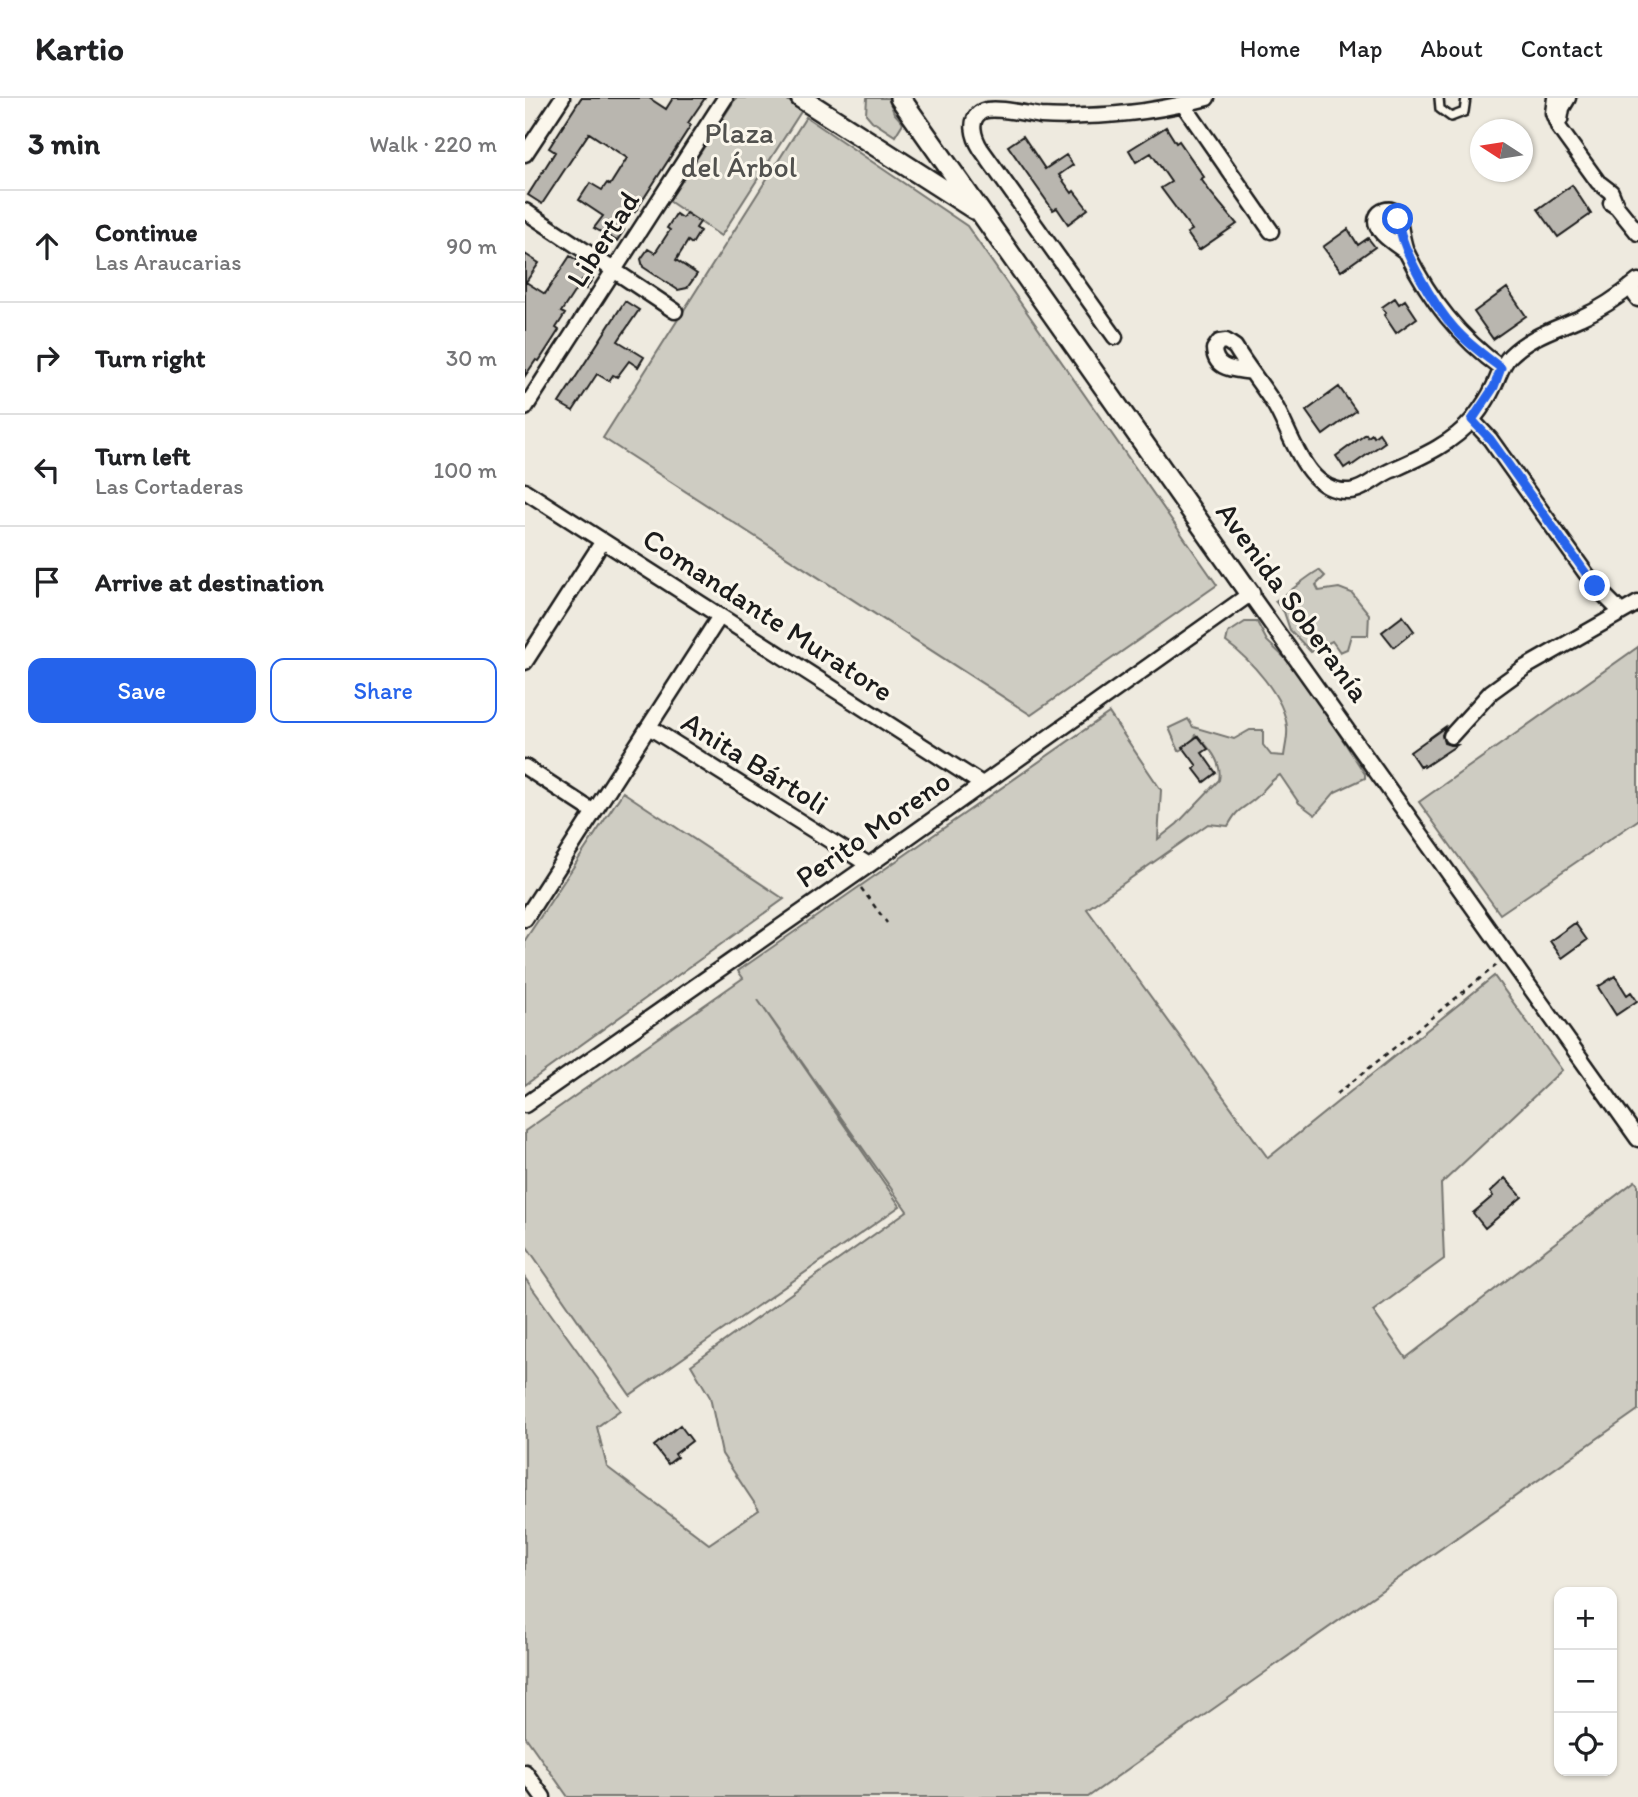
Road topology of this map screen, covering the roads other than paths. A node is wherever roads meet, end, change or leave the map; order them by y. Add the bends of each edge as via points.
1 (562, 98) edge
2 (725, 98) edge
3 (801, 98) edge
4 (900, 98) edge
5 (1207, 98) edge
6 (1439, 98) edge
7 (1466, 98) edge
8 (1555, 98) edge
9 (1568, 98) edge
10 (1183, 104) junction
11 (1559, 128) junction
12 (525, 154) edge
13 (525, 211) edge
14 (984, 215) junction
15 (1271, 231) dead end
16 (1638, 233) edge
17 (1406, 252) dead end
18 (613, 270) junction
19 (1635, 289) edge
20 (675, 311) dead end
21 (1115, 337) dead end
22 (1501, 368) junction
23 (1251, 372) dead end
24 (525, 408) edge
25 (1472, 420) junction
26 (525, 491) edge
27 (603, 541) junction
28 (1250, 594) junction
29 (1638, 603) edge
30 (1621, 612) junction
31 (720, 616) junction
32 (525, 662) edge
33 (649, 727) junction
34 (1451, 736) dead end
35 (525, 767) edge
36 (982, 784) junction
37 (594, 812) junction
38 (869, 865) junction
39 (525, 919) edge
40 (525, 1105) edge
41 (1638, 1139) edge
42 (525, 1772) edge
43 (543, 1797) edge

1 - 12 street
2 - 18 street, Libertad
3 - 14 street
4 - 14 street, Avenida Soberanía
5 - 10 street
6 - 7 lane via 1440,109 1451,117 1464,112
8 - 11 street via 1553,113
9 - 11 street
10 - 15 street
10 - 21 street via 1083,116 991,109 974,120 981,149
11 - 16 street
13 - 18 street
14 - 28 street, Avenida Soberanía
17 - 22 street via 1454,328
18 - 20 street
18 - 24 street, Libertad
19 - 22 street via 1528,342
22 - 25 street
23 - 25 street via 1275,405 1308,468 1322,482 1348,492 1450,441
25 - 30 street via 1595,586
26 - 27 street, Comandante Muratore
27 - 31 street, Comandante Muratore
27 - 32 street
28 - 36 street, Perito Moreno
28 - 41 street, Avenida Soberanía
29 - 30 street
30 - 34 street via 1491,692
31 - 33 street
31 - 36 street, Comandante Muratore
33 - 37 street
33 - 38 street, Anita Bártoli
35 - 37 street
36 - 38 street, Perito Moreno
37 - 39 street
38 - 40 street, Perito Moreno
42 - 43 street

